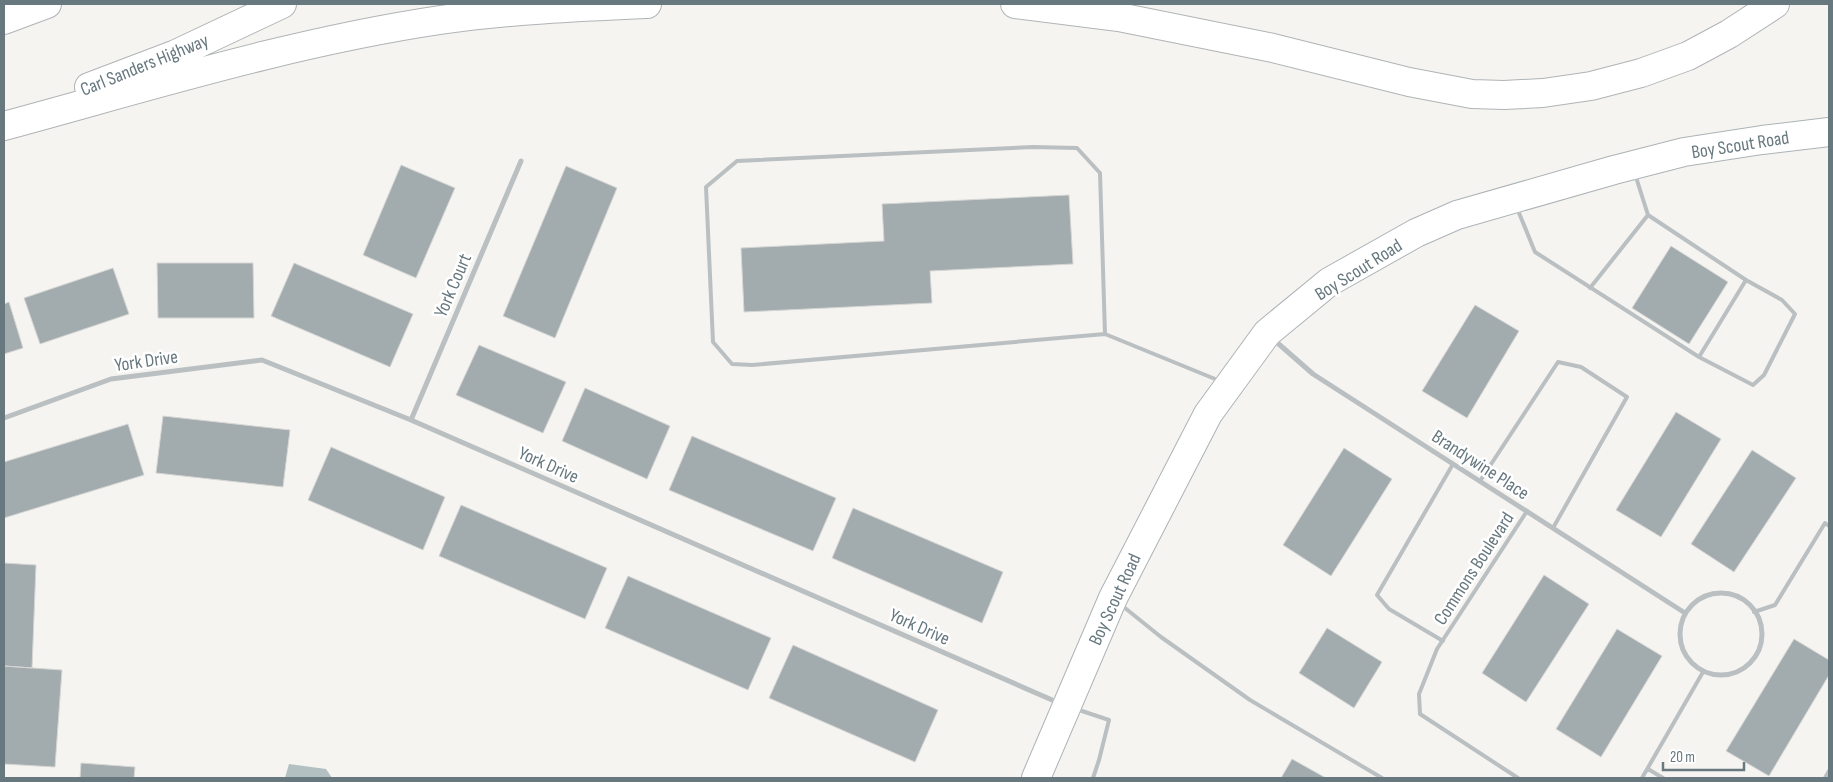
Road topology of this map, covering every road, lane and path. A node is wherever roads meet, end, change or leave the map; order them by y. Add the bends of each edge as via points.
1 (47, 4) edge
2 (282, 4) edge
3 (647, 4) edge
4 (1015, 4) edge
5 (1775, 4) edge
6 (4, 20) edge
7 (4, 119) edge
8 (4, 126) edge
9 (1829, 132) edge
10 (521, 161) dead end
11 (1632, 165) junction
12 (1513, 200) junction
13 (1648, 215) junction
14 (1746, 280) junction
15 (1590, 288) junction
16 (1267, 333) junction
17 (1105, 334) junction
18 (1699, 357) junction
19 (1229, 385) junction
20 (4, 418) edge
21 (411, 420) junction
22 (1453, 464) junction
23 (1480, 481) junction
24 (1527, 511) junction
25 (1829, 526) edge
26 (1553, 528) junction
27 (1112, 598) junction
28 (1754, 612) junction
29 (1685, 613) junction
30 (1443, 641) junction
31 (1703, 672) junction
32 (1066, 706) junction
33 (1648, 769) junction
34 (1829, 771) edge
35 (1036, 778) edge
36 (1093, 778) edge
37 (1382, 778) edge
38 (1518, 778) edge
39 (1642, 778) edge
40 (1663, 778) edge
41 (1825, 778) edge

1 - 6 main road
2 - 7 main road, Carl Sanders Highway via 176,54
3 - 8 main road via 440,20 285,50
4 - 5 main road via 1119,17 1272,48 1409,82 1472,94 1504,95 1590,86 1641,74 1688,56
9 - 11 main road, Boy Scout Road via 1684,152
10 - 21 street, York Court
11 - 12 main road, Boy Scout Road
11 - 13 lane
12 - 15 lane via 1535,252
12 - 16 main road, Boy Scout Road via 1457,215 1416,233 1329,282
13 - 14 lane
13 - 15 lane
14 - 18 lane
14 - 18 lane via 1782,300 1796,314 1764,375 1753,385
15 - 18 lane
16 - 19 main road, Boy Scout Road
16 - 22 street, Brandywine Place via 1313,374
17 - 17 lane via 752,365 732,364 713,342 706,187 737,161 1033,147 1077,148 1100,173
17 - 19 lane
19 - 27 main road, Boy Scout Road via 1208,414
20 - 21 street, York Drive via 111,379 262,360
21 - 32 street, York Drive
22 - 23 street, Brandywine Place
22 - 30 lane, Commons Boulevard via 1377,595 1389,609
23 - 24 street, Brandywine Place
23 - 26 lane via 1558,362 1581,366 1627,397
24 - 26 street, Brandywine Place
24 - 30 lane, Commons Boulevard
25 - 28 lane via 1825,523 1775,605
26 - 29 street, Brandywine Place
27 - 32 main road, Boy Scout Road
27 - 37 lane via 1250,700
28 - 29 street via 1747,602 1731,593 1706,595
28 - 31 street via 1761,623 1762,642 1755,659 1735,673 1718,676
29 - 31 street via 1679,631 1680,644 1688,660
30 - 38 lane, Commons Boulevard via 1419,694 1420,714
31 - 33 lane
32 - 35 main road, Boy Scout Road
32 - 36 lane via 1109,720
33 - 39 lane
33 - 40 lane
34 - 41 lane

